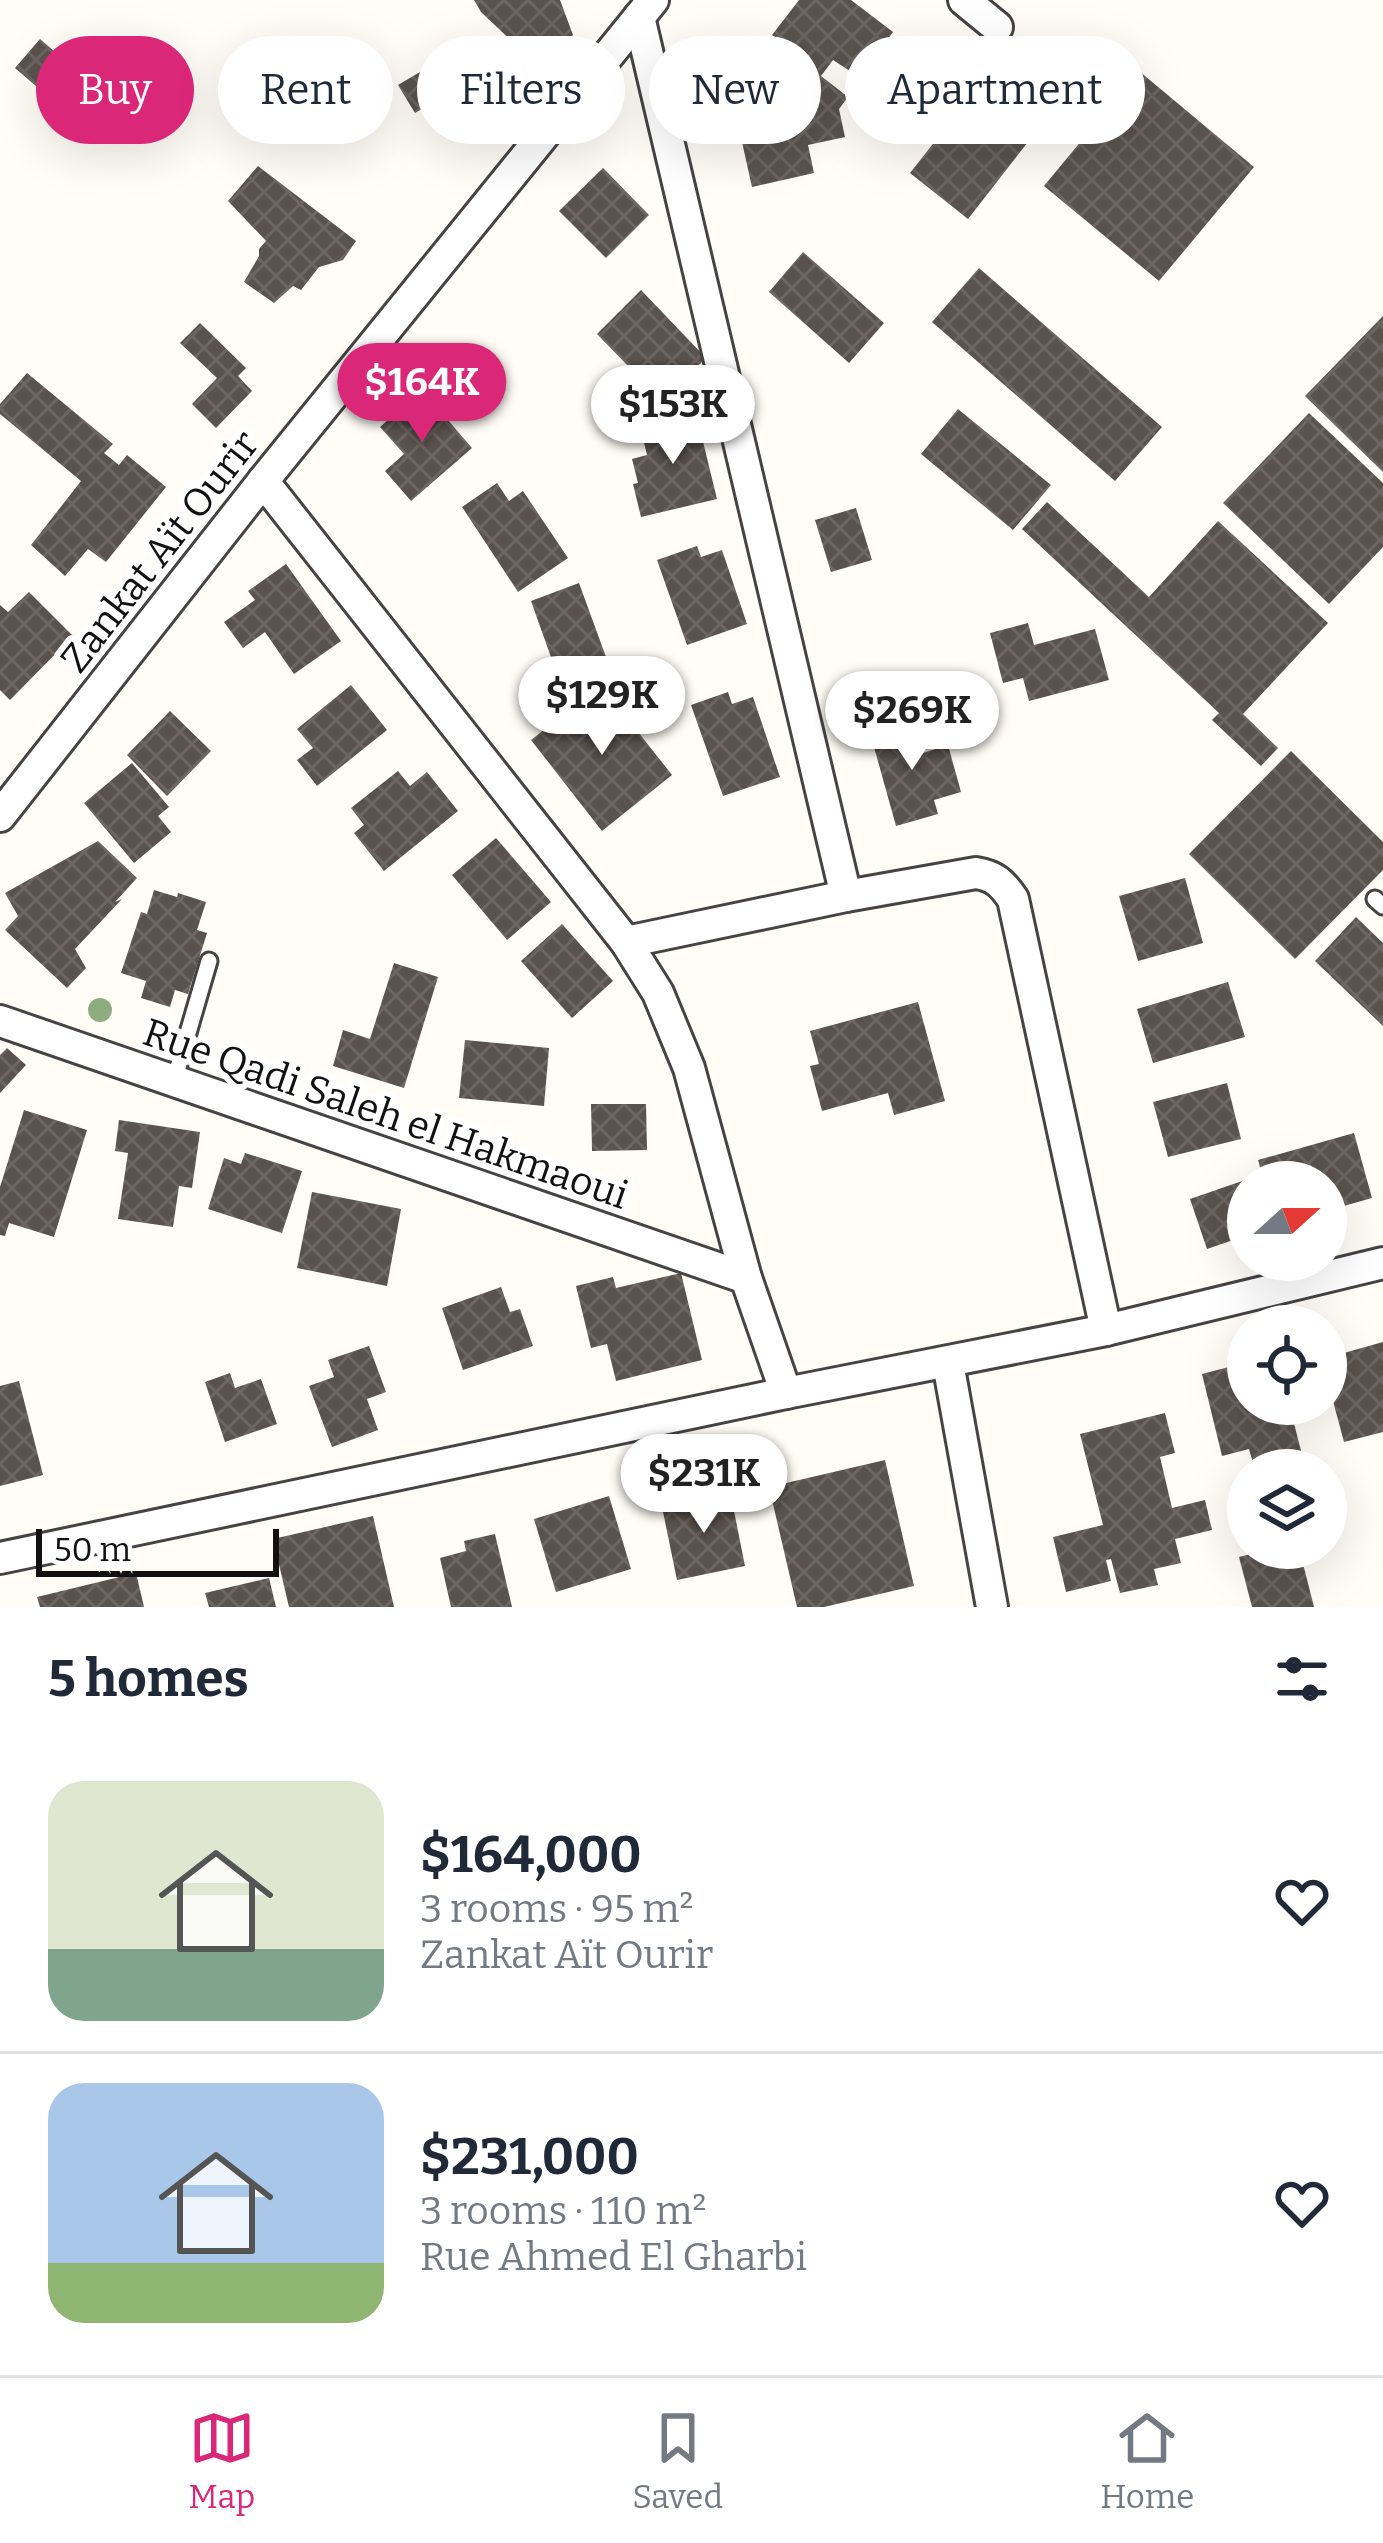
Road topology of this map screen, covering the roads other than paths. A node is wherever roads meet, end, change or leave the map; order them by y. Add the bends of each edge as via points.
1 (964, 0) edge
2 (646, 8) edge
3 (997, 26) dead end
4 (263, 481) junction
5 (0, 816) edge
6 (846, 896) junction
7 (626, 942) junction
8 (209, 961) dead end
9 (0, 1021) edge
10 (174, 1081) junction
11 (1383, 1263) edge
12 (746, 1278) junction
13 (1106, 1330) junction
14 (948, 1363) junction
15 (786, 1393) junction
16 (0, 1558) edge
17 (992, 1607) edge

1 - 3 street
2 - 4 street, Zankat Aït Ourir
2 - 6 street
4 - 5 street, Zankat Aït Ourir
4 - 7 street
6 - 7 street
6 - 13 street via 976,873 1001,881 1013,898
7 - 12 street via 689,1068
8 - 10 lane
9 - 10 street, Rue Qadi Saleh el Hakmaoui
10 - 12 street, Rue Qadi Saleh el Hakmaoui
11 - 13 street
12 - 15 street
13 - 14 street
14 - 15 street
14 - 17 street
15 - 16 street

